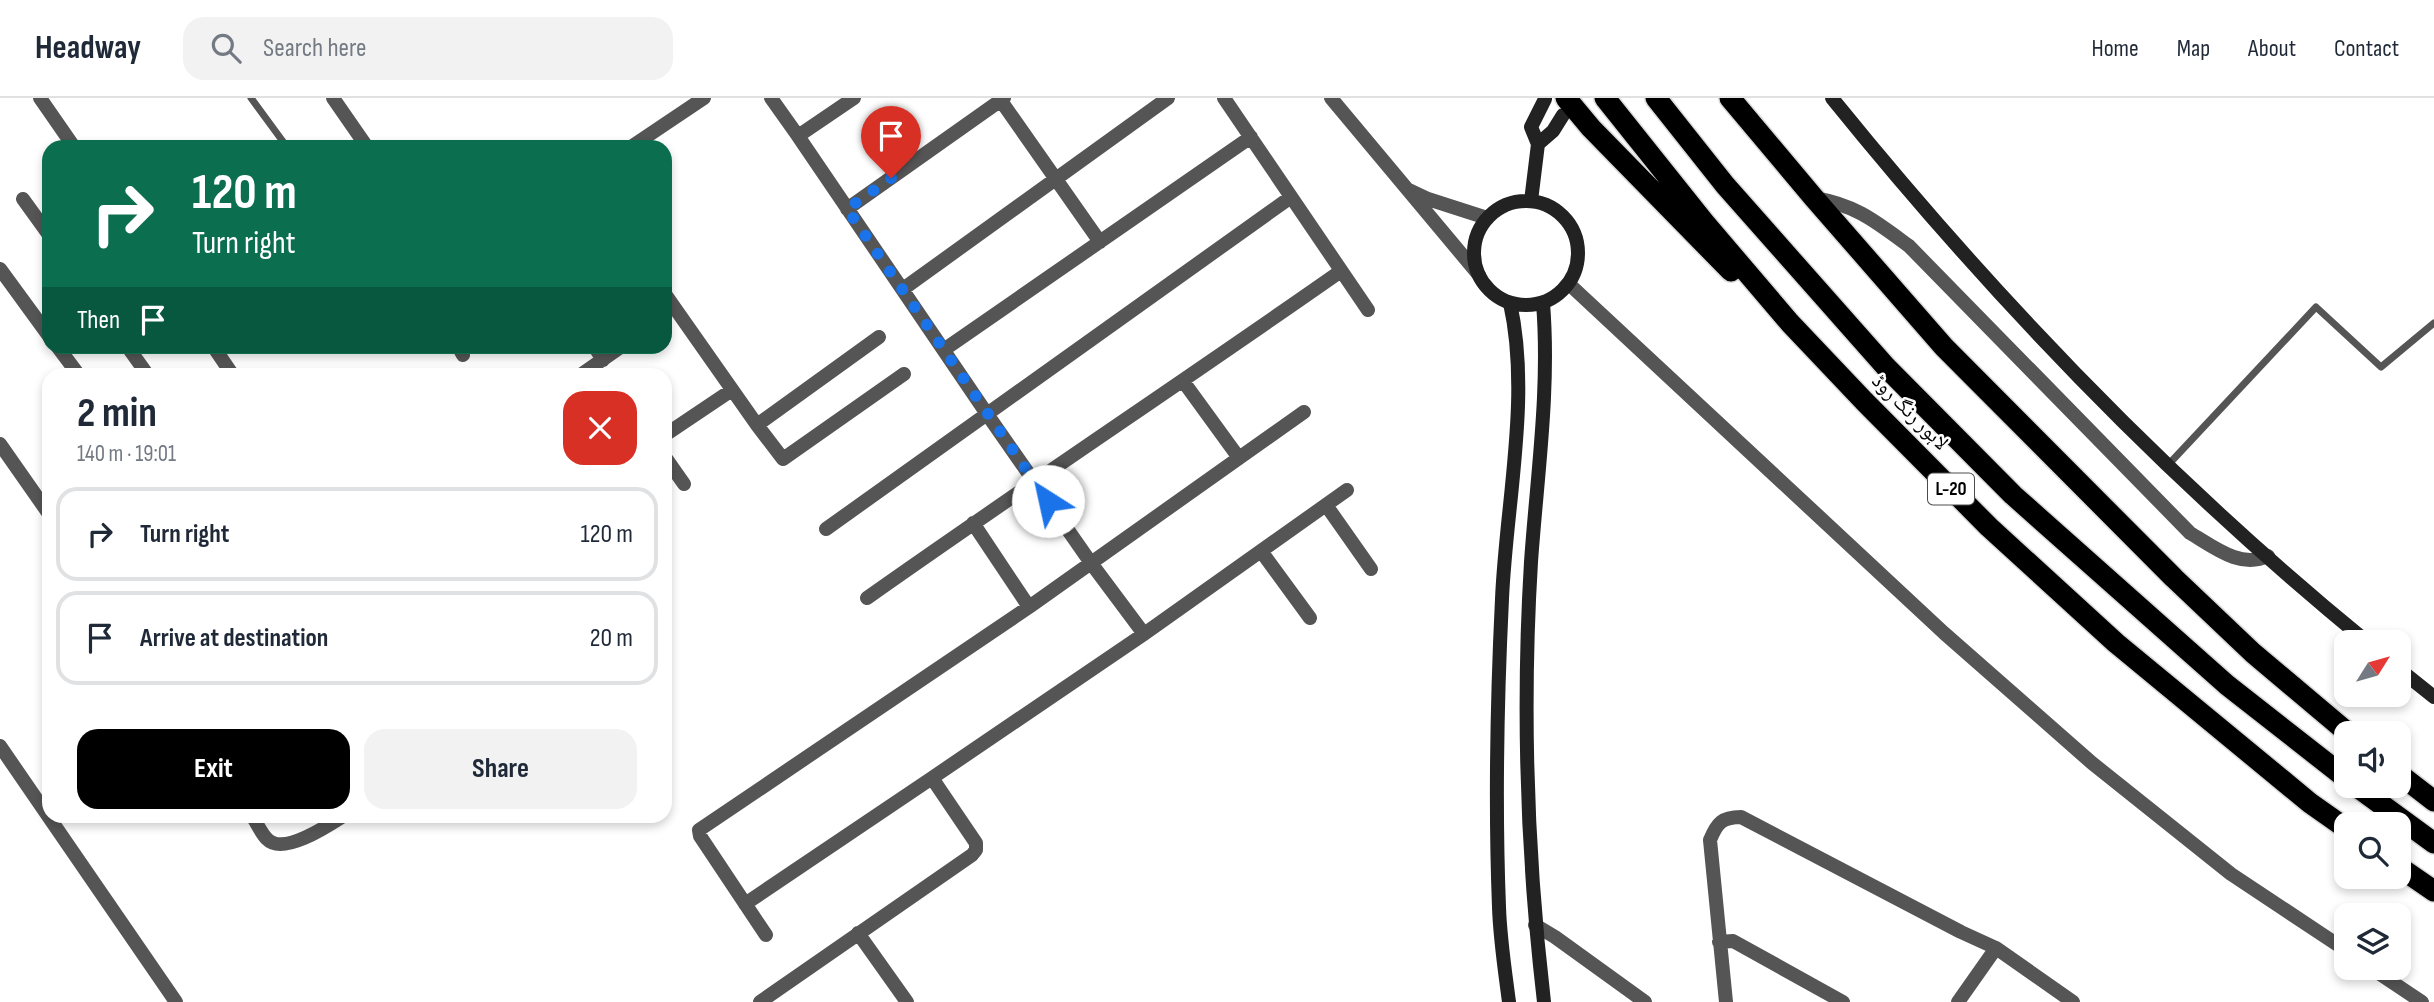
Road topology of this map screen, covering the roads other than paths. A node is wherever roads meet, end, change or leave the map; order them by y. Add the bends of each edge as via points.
1 (40, 98) edge
2 (251, 98) edge
3 (333, 98) edge
4 (704, 98) edge
5 (771, 98) edge
6 (854, 98) edge
7 (1168, 98) edge
8 (1224, 98) edge
9 (1331, 98) edge
10 (1605, 98) edge
11 (1656, 98) edge
12 (1730, 98) edge
13 (1832, 98) edge
14 (1001, 99) edge
15 (1545, 99) edge
16 (1564, 106) edge
17 (799, 136) junction
18 (1251, 137) junction
19 (69, 140) edge
20 (282, 140) edge
21 (363, 140) edge
22 (641, 140) edge
23 (1538, 144) junction
24 (1056, 180) junction
25 (1405, 188) junction
26 (1291, 197) junction
27 (1814, 198) junction
28 (23, 199) dead end
29 (1531, 201) junction
30 (847, 209) junction
31 (1487, 218) junction
32 (42, 225) edge
33 (1100, 242) junction
34 (0, 269) edge
35 (1341, 271) junction
36 (1479, 275) junction
37 (1569, 284) junction
38 (903, 289) junction
39 (1510, 303) junction
40 (1543, 303) junction
41 (1368, 310) dead end
42 (672, 316) edge
43 (1790, 323) junction
44 (2434, 323) edge
45 (42, 326) edge
46 (879, 337) dead end
47 (945, 349) junction
48 (598, 354) edge
49 (611, 354) edge
50 (601, 361) junction
51 (591, 368) edge
52 (605, 368) edge
53 (904, 374) dead end
54 (1183, 381) junction
55 (732, 390) junction
56 (1304, 412) dead end
57 (987, 414) junction
58 (757, 425) junction
59 (672, 430) edge
60 (0, 444) edge
61 (1239, 458) junction
62 (2167, 466) junction
63 (672, 467) edge
64 (1034, 480) junction
65 (684, 484) dead end
66 (1347, 490) dead end
67 (42, 504) edge
68 (1326, 505) junction
69 (973, 523) junction
70 (825, 529) dead end
71 (1261, 551) junction
72 (2267, 556) junction
73 (1091, 563) junction
74 (1371, 569) dead end
75 (867, 598) dead end
76 (1029, 607) junction
77 (1310, 618) dead end
78 (2352, 630) edge
79 (1144, 634) junction
80 (2412, 679) edge
81 (2434, 697) edge
82 (2334, 721) edge
83 (0, 746) edge
84 (2334, 769) edge
85 (932, 778) junction
86 (2411, 783) edge
87 (2372, 798) edge
88 (2434, 801) edge
89 (42, 807) edge
90 (2334, 820) edge
91 (53, 823) edge
92 (256, 823) edge
93 (331, 823) edge
94 (2434, 843) edge
95 (2411, 875) edge
96 (2434, 891) edge
97 (745, 904) junction
98 (1535, 925) junction
99 (858, 933) junction
100 (766, 935) dead end
101 (1719, 942) junction
102 (2334, 942) edge
103 (1996, 948) junction
104 (2389, 980) edge
105 (177, 1002) edge
106 (760, 1002) edge
107 (907, 1002) edge
108 (1509, 1002) edge
109 (1544, 1002) edge
110 (1644, 1002) edge
111 (1726, 1002) edge
112 (1843, 1002) edge
113 (1958, 1002) edge
114 (2073, 1002) edge
115 (2422, 1002) edge

1 - 19 street
2 - 20 lane
3 - 21 street
4 - 22 street
5 - 17 street
6 - 17 street
7 - 24 street
8 - 18 street
9 - 25 street
10 - 43 highway, لاہور رنگ روڈ / L-20
11 - 84 highway, لاہور رنگ روڈ / L-20 via 1725,185 1886,367 2013,495 2227,685
12 - 27 highway
13 - 62 street via 1905,189
14 - 24 street
14 - 30 street
15 - 23 street via 1531,127
16 - 23 street via 1553,131
16 - 43 highway via 1591,128 1716,258
17 - 30 street
18 - 26 street
18 - 33 street
23 - 29 street
24 - 33 street
24 - 38 street
25 - 31 street
25 - 36 street
26 - 35 street
26 - 57 street
27 - 72 street via 1864,213 1909,246 2190,533 2231,557 2249,562
27 - 82 highway via 1944,347 2253,653
28 - 32 street
29 - 31 street via 1507,204
29 - 37 street via 1558,211 1576,237 1577,269
30 - 38 street
31 - 36 street via 1474,245
33 - 47 street
34 - 45 street
35 - 41 street
35 - 54 street
36 - 39 street via 1496,296
37 - 40 street
37 - 102 street via 1944,634 2092,763 2231,874
38 - 47 street
39 - 40 street
39 - 108 street via 1518,357 1502,597 1498,758 1499,909
40 - 98 street via 1546,366 1527,673 1528,818
42 - 55 street
43 - 90 highway, لاہور رنگ روڈ / L-20 via 1989,527 2116,643
44 - 62 lane via 2381,368 2316,307
46 - 58 street
47 - 57 street
48 - 50 street
49 - 50 street
50 - 51 street
50 - 52 street
53 - 58 street via 786,458 781,458
54 - 61 street
54 - 64 street
55 - 58 street
55 - 59 street
56 - 61 street
57 - 64 street
57 - 70 street
60 - 67 street
61 - 73 street
62 - 72 street
63 - 65 street
64 - 69 street
64 - 73 street
66 - 68 street
68 - 71 street
68 - 74 street
69 - 75 street
69 - 76 street
71 - 77 street
71 - 79 street
72 - 78 street
73 - 76 street
73 - 79 street
76 - 97 street via 699,830
79 - 85 street
80 - 81 street
83 - 89 street
85 - 97 street
85 - 99 street via 976,843 976,850
86 - 88 highway
87 - 94 highway
91 - 105 street
92 - 93 street via 274,843 301,841
95 - 96 highway
97 - 100 street
98 - 109 street
98 - 110 street
99 - 106 street
99 - 107 street
101 - 103 street via 1710,840 1716,825 1727,817 1741,817
101 - 111 street
101 - 112 street via 1732,941
103 - 113 street
103 - 114 street
104 - 115 street

